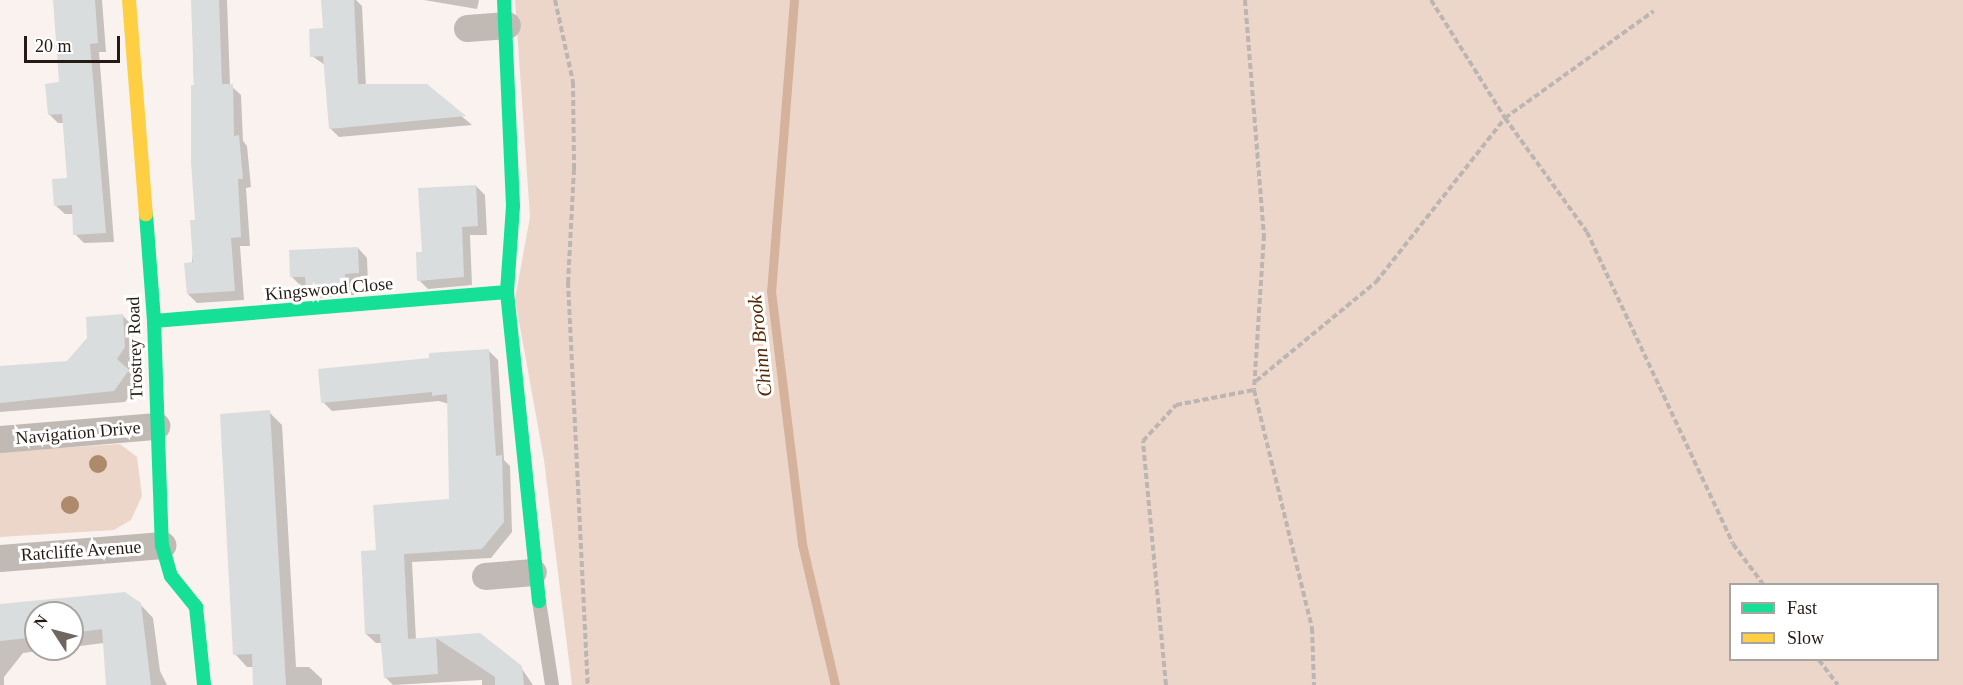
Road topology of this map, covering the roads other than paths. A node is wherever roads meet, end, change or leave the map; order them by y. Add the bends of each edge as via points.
1 (129, 0) edge
2 (506, 12) edge
3 (467, 28) dead end
4 (507, 292) junction
5 (154, 321) junction
6 (156, 426) junction
7 (0, 439) edge
8 (162, 545) junction
9 (0, 558) edge
10 (532, 572) junction
11 (485, 576) dead end
12 (539, 601) joint
13 (204, 685) edge
14 (552, 685) edge

1 - 5 street, Trostrey Road
2 - 3 street
2 - 4 street via 513,206
4 - 5 street, Kingswood Close
4 - 10 street
5 - 6 street, Trostrey Road
6 - 7 street, Navigation Drive
6 - 8 street, Trostrey Road
8 - 9 street, Ratcliffe Avenue
8 - 13 street, Trostrey Road via 171,576 196,607
10 - 11 street
10 - 12 street
12 - 14 lane

